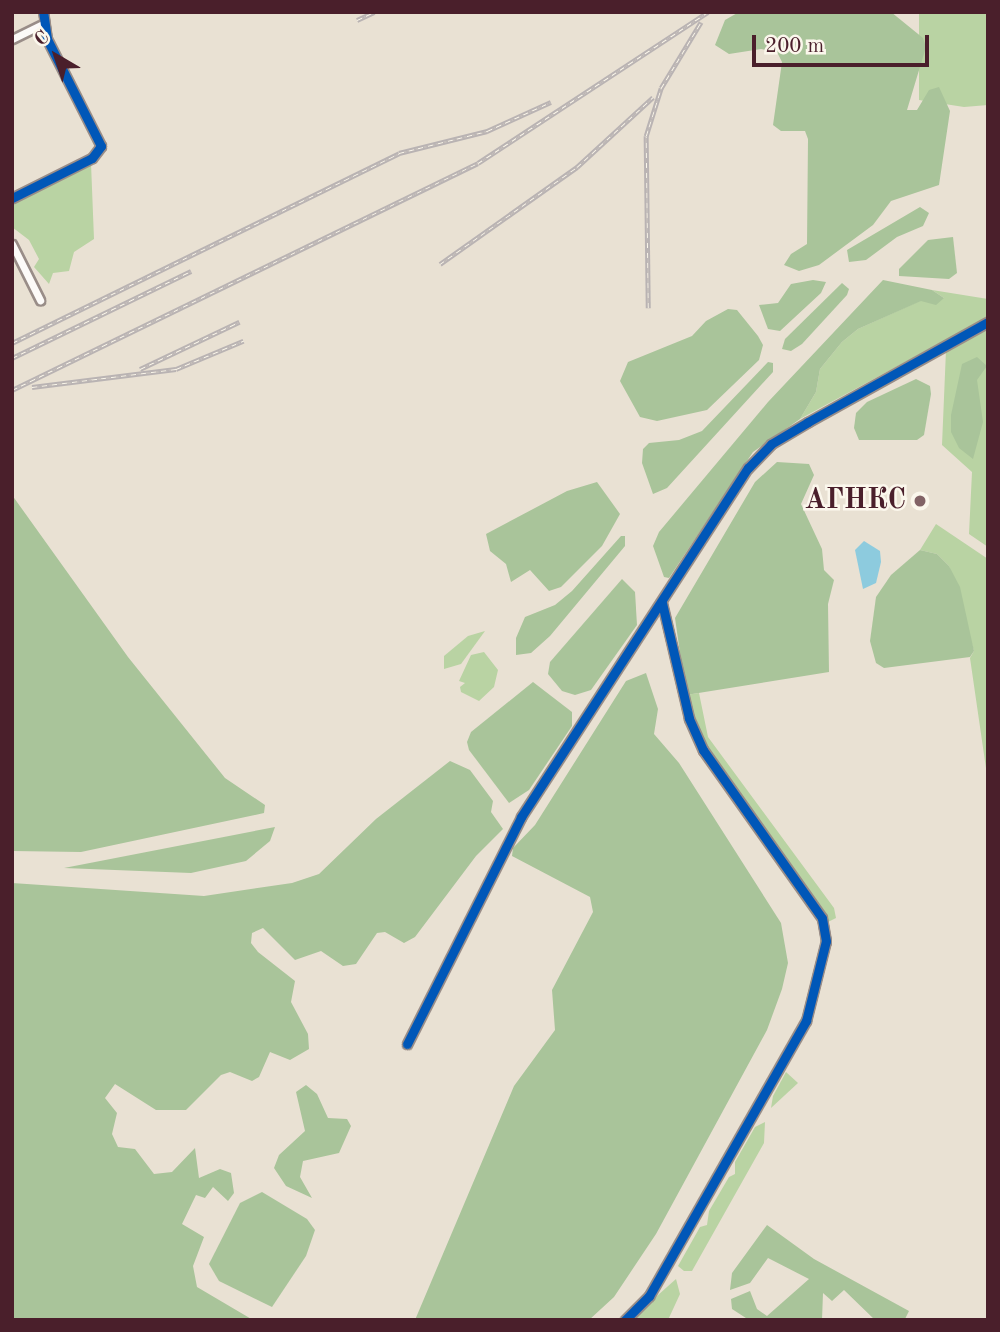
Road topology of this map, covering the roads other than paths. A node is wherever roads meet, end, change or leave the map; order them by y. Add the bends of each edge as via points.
1 (43, 12) edge
2 (41, 25) junction
3 (12, 39) edge
4 (12, 198) edge
5 (12, 244) edge
6 (40, 300) dead end
7 (988, 322) edge
8 (662, 603) junction
9 (407, 1044) dead end
10 (625, 1320) edge

1 - 2 street
2 - 3 street
2 - 4 street via 101,146 92,158
5 - 6 street
7 - 8 street via 772,444 748,468
8 - 9 street via 521,817
8 - 10 street via 689,718 703,750 822,918 826,941 806,1021 649,1296

